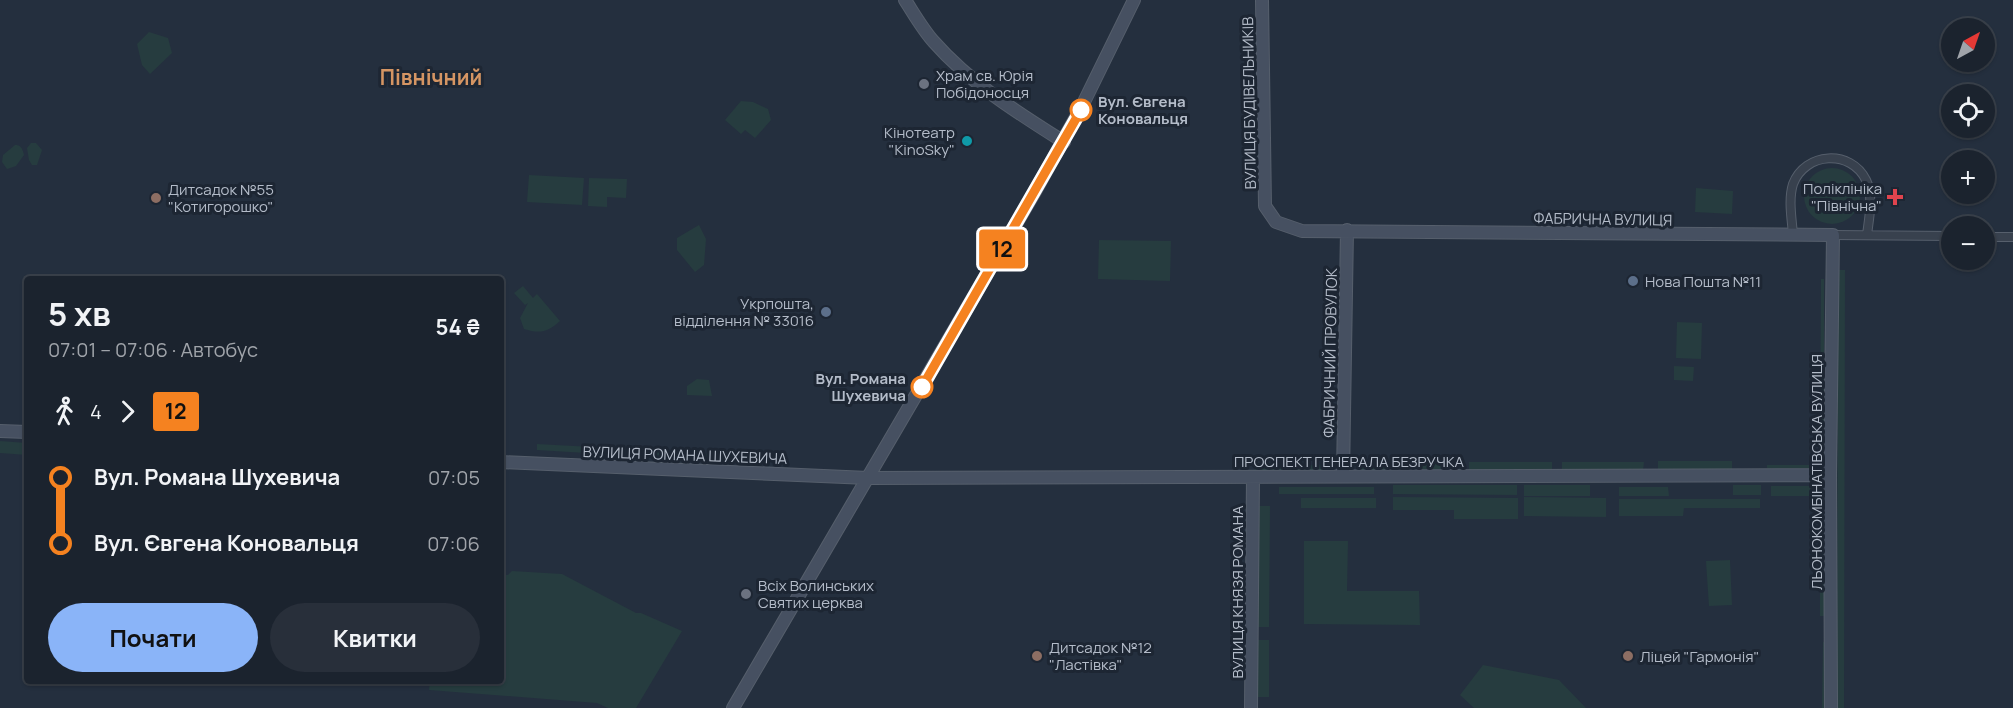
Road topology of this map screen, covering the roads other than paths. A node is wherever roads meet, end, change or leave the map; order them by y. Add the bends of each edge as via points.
1 (905, 0) edge
2 (1134, 0) edge
3 (1262, 0) edge
4 (1064, 141) junction
5 (1265, 206) joint
6 (1347, 230) junction
7 (1833, 235) junction
8 (1793, 236) junction
9 (1867, 236) junction
10 (1941, 236) edge
11 (1995, 237) edge
12 (2013, 237) edge
13 (0, 431) edge
14 (24, 432) edge
15 (504, 462) edge
16 (1830, 475) junction
17 (1343, 476) junction
18 (1253, 477) junction
19 (868, 478) junction
20 (733, 708) edge
21 (1251, 708) edge
22 (1831, 708) edge

1 - 4 street via 951,61
2 - 4 street
3 - 5 street, ВУЛИЦЯ БУДІВЕЛЬНИКІВ
4 - 19 street
5 - 6 street, ФАБРИЧНА ВУЛИЦЯ via 1276,222 1302,231
6 - 8 street, ФАБРИЧНА ВУЛИЦЯ
6 - 17 street, ФАБРИЧНИЙ ПРОВУЛОК
7 - 8 street, ФАБРИЧНА ВУЛИЦЯ
7 - 9 street, ФАБРИЧНА ВУЛИЦЯ
7 - 16 street, ЛЬОНОКОМБІНАТІВСЬКА ВУЛИЦЯ
8 - 9 street via 1794,182 1806,166 1832,158 1852,164 1866,179 1870,200
9 - 10 street, ФАБРИЧНА ВУЛИЦЯ
11 - 12 street
13 - 14 street
15 - 19 street, ВУЛИЦЯ РОМАНА ШУХЕВИЧА
16 - 17 street, ПРОСПЕКТ ГЕНЕРАЛА БЕЗРУЧКА
16 - 22 street, ЛЬОНОКОМБІНАТІВСЬКА ВУЛИЦЯ
17 - 18 street, ПРОСПЕКТ ГЕНЕРАЛА БЕЗРУЧКА
18 - 19 street, ПРОСПЕКТ ГЕНЕРАЛА БЕЗРУЧКА
18 - 21 street, ВУЛИЦЯ КНЯЗЯ РОМАНА
19 - 20 street

